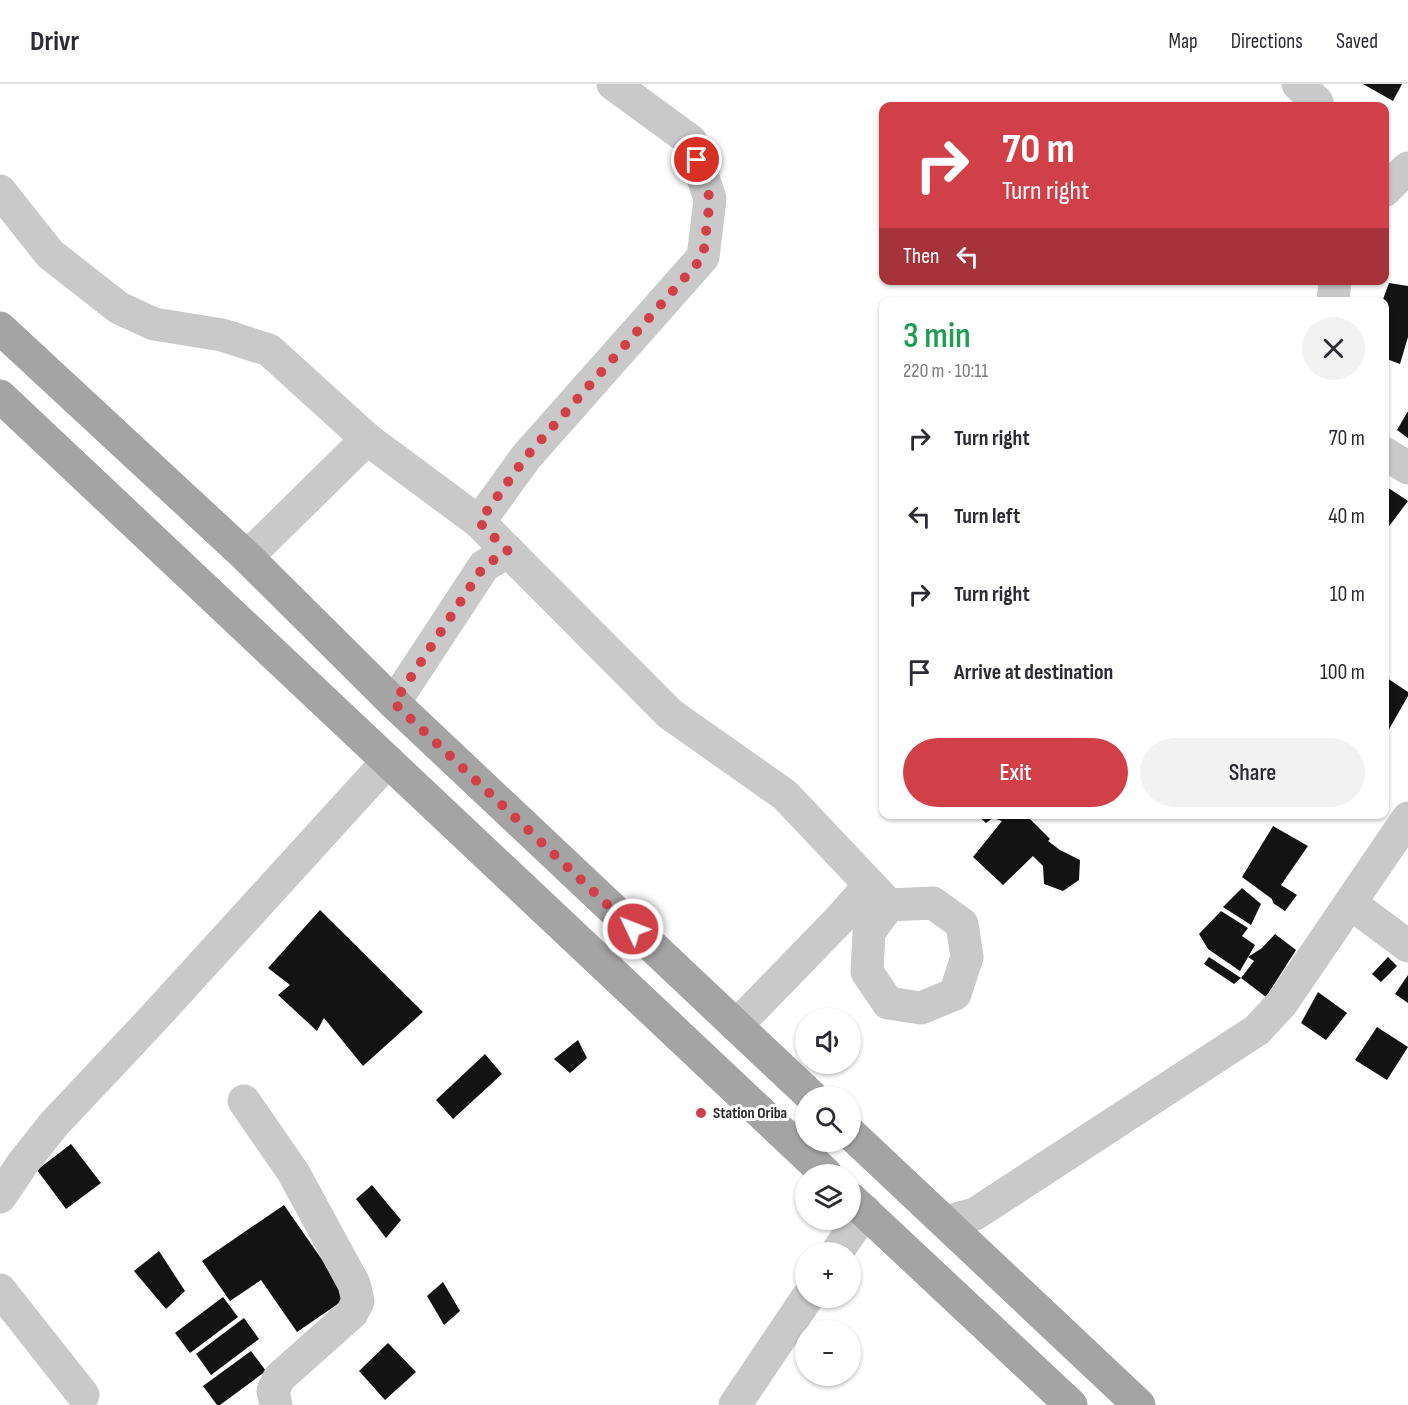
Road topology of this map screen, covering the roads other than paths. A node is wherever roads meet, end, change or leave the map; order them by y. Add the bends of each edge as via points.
1 (613, 84) edge
2 (1298, 84) edge
3 (1317, 102) edge
4 (1408, 168) edge
5 (1389, 186) edge
6 (0, 191) edge
7 (0, 328) edge
8 (0, 396) edge
9 (367, 440) junction
10 (1389, 456) edge
11 (1408, 468) edge
12 (479, 522) junction
13 (508, 551) junction
14 (247, 557) junction
15 (394, 703) junction
16 (388, 761) junction
17 (1408, 818) edge
18 (1350, 903) junction
19 (1408, 946) edge
20 (736, 1026) junction
21 (800, 1086) edge
22 (244, 1101) dead end
23 (861, 1143) edge
24 (815, 1164) edge
25 (0, 1197) edge
26 (861, 1207) edge
27 (945, 1222) junction
28 (0, 1290) edge
29 (800, 1308) edge
30 (83, 1395) dead end
31 (276, 1405) edge
32 (735, 1405) edge
33 (1071, 1405) edge
34 (1139, 1405) edge

1 - 12 street via 691,141 710,199 703,257 526,457
2 - 3 street
4 - 5 street
6 - 9 street via 50,254 120,308 154,324 222,334 269,350
7 - 14 main road
8 - 16 main road
9 - 12 street
9 - 14 street
10 - 11 street
12 - 13 street
13 - 15 street via 484,566
13 - 20 street via 670,714 785,795 880,895 840,919
14 - 15 main road
15 - 20 main road
16 - 24 main road
16 - 25 street via 54,1124
17 - 18 street
18 - 19 street
18 - 27 street via 1282,1003 1257,1030 975,1214
20 - 21 main road
22 - 31 street via 293,1172 354,1284 358,1301 352,1313 279,1377 273,1392
23 - 27 main road
26 - 33 main road
27 - 34 main road
28 - 30 street
29 - 32 street

